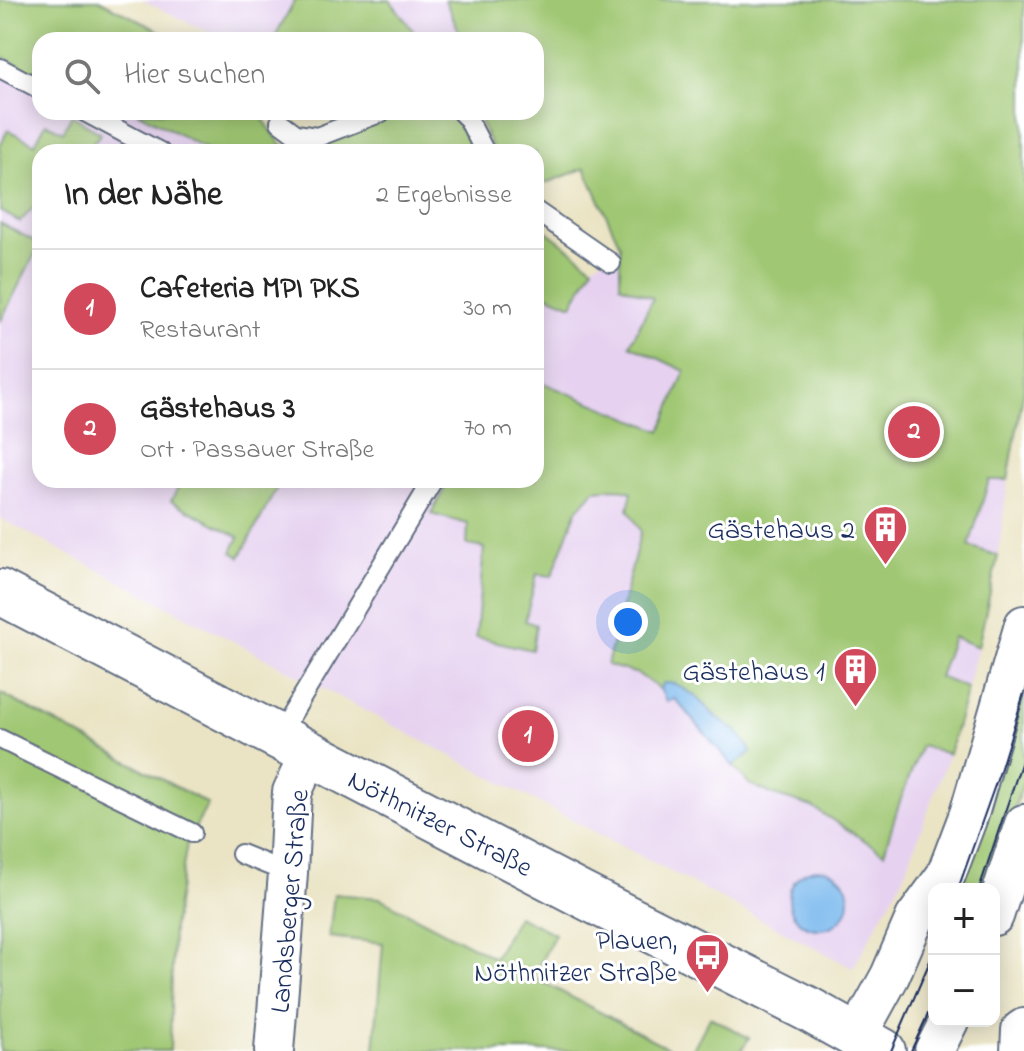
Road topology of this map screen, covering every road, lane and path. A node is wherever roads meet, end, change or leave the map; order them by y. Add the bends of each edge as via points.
1 (0, 68) edge
2 (32, 85) edge
3 (100, 120) edge
4 (361, 120) edge
5 (469, 120) edge
6 (280, 122) dead end
7 (145, 144) edge
8 (481, 144) edge
9 (544, 217) edge
10 (611, 263) dead end
11 (429, 488) edge
12 (0, 592) edge
13 (1024, 625) edge
14 (0, 739) edge
15 (294, 746) junction
16 (1024, 824) edge
17 (192, 833) dead end
18 (241, 854) dead end
19 (288, 873) junction
20 (940, 883) edge
21 (1000, 898) edge
22 (928, 900) edge
23 (946, 1027) edge
24 (1024, 1028) edge
25 (862, 1046) edge
26 (274, 1051) edge
27 (934, 1051) edge
28 (1020, 1051) edge

1 - 2 lane
3 - 7 lane
4 - 6 lane via 317,137 296,134
5 - 8 lane
9 - 10 lane
11 - 15 lane
12 - 15 street, Nöthnitzer Straße
13 - 20 street via 969,814
14 - 17 lane via 28,744
15 - 19 street, Landsberger Straße
15 - 25 street, Nöthnitzer Straße via 806,1008
16 - 21 street
18 - 19 lane
19 - 26 street, Landsberger Straße
22 - 25 street via 915,918
23 - 27 street
24 - 28 street

